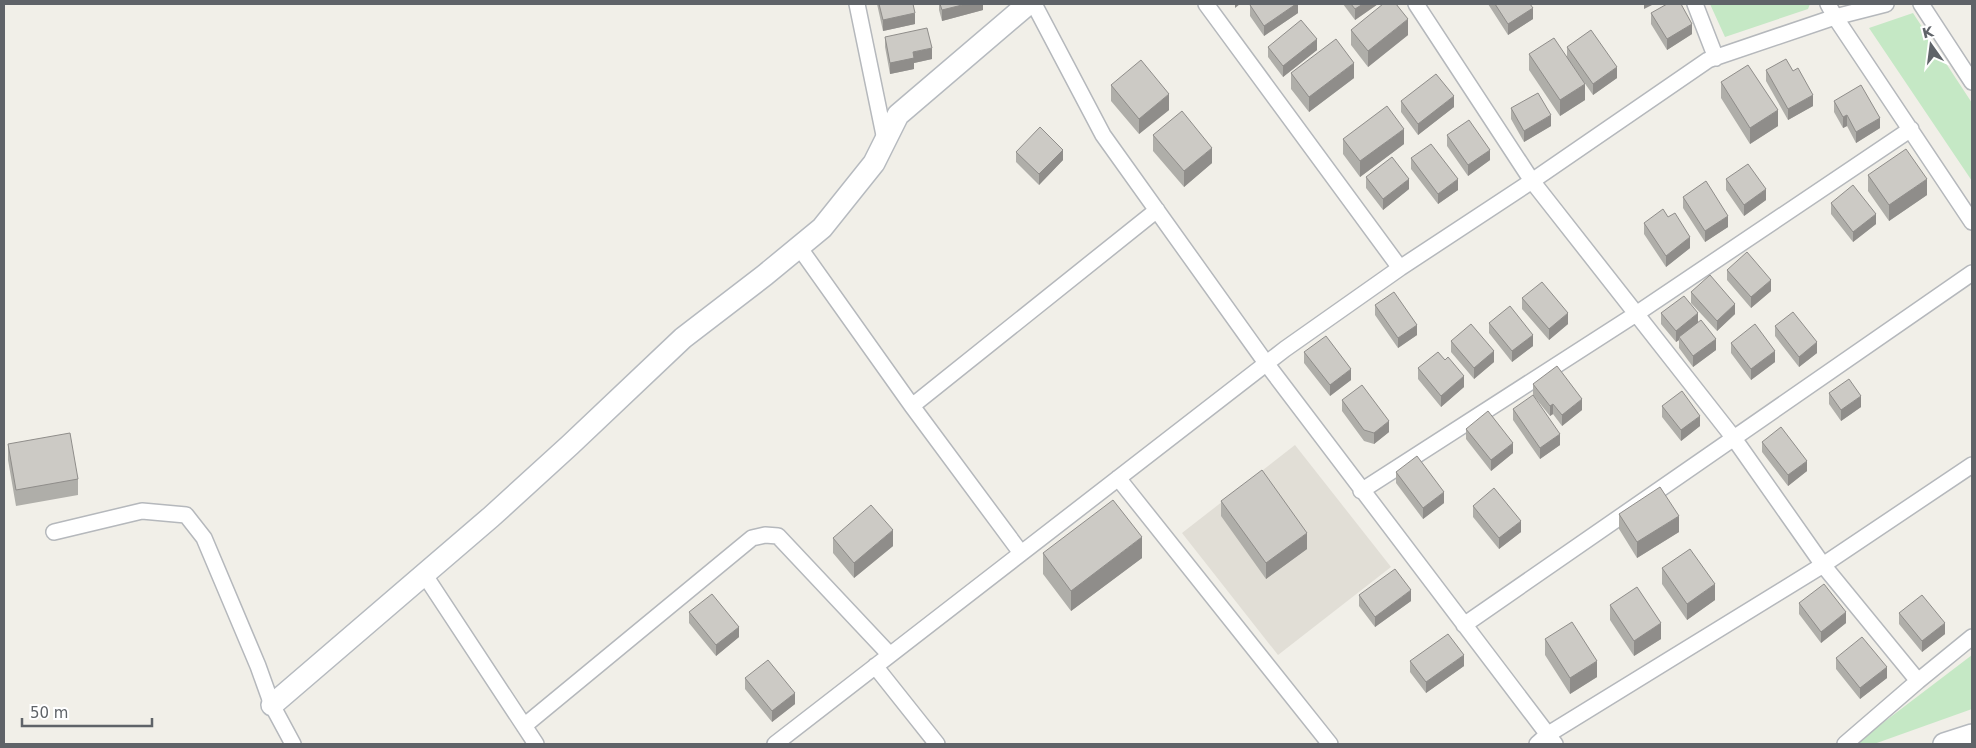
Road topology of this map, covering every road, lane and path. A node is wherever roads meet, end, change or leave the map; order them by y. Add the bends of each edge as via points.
1 (857, 4) edge
2 (1028, 4) edge
3 (1034, 4) edge
4 (1206, 4) edge
5 (1416, 4) edge
6 (1695, 4) edge
7 (1886, 4) edge
8 (1921, 4) edge
9 (1832, 10) edge
10 (1716, 58) junction
11 (1972, 82) edge
12 (1911, 129) junction
13 (885, 140) junction
14 (1532, 181) junction
15 (1157, 210) junction
16 (1972, 222) edge
17 (799, 247) junction
18 (1400, 268) junction
19 (1972, 272) edge
20 (1636, 314) junction
21 (1266, 363) junction
22 (912, 406) junction
23 (1733, 437) junction
24 (1972, 465) edge
25 (1118, 478) junction
26 (1361, 491) junction
27 (54, 532) dead end
28 (1021, 553) junction
29 (1823, 565) junction
30 (424, 574) junction
31 (1464, 625) junction
32 (1972, 637) edge
33 (890, 655) junction
34 (875, 666) junction
35 (1918, 681) junction
36 (272, 705) junction
37 (524, 726) junction
38 (1970, 738) edge
39 (1546, 741) edge
40 (294, 744) edge
41 (536, 744) edge
42 (775, 744) edge
43 (937, 744) edge
44 (1330, 744) edge
45 (1846, 744) edge
46 (1944, 744) edge

1 - 13 street
2 - 13 street via 898,115
3 - 15 street via 1103,135
4 - 18 street
5 - 14 street
6 - 10 street
7 - 9 street
8 - 11 street
9 - 10 street
9 - 12 street
10 - 14 street via 1708,60
12 - 16 street
12 - 20 street
13 - 17 street via 874,163 822,228
14 - 18 street
14 - 20 street
15 - 21 street
15 - 22 street
17 - 22 street
17 - 30 street via 683,338 563,452
18 - 21 street
19 - 23 street
20 - 23 street
20 - 26 street
21 - 25 street
21 - 26 street
22 - 28 street
23 - 29 street
23 - 31 street
24 - 29 street
25 - 28 street
25 - 44 street
26 - 31 street
27 - 36 street via 142,511 186,515 204,538
28 - 33 street
29 - 35 street
29 - 39 street
30 - 36 street
30 - 37 street
31 - 39 street
32 - 35 street
33 - 34 street
33 - 37 street via 778,536 765,535 752,538
34 - 42 street
34 - 43 street
35 - 45 street
36 - 40 street
37 - 41 street
38 - 46 street

